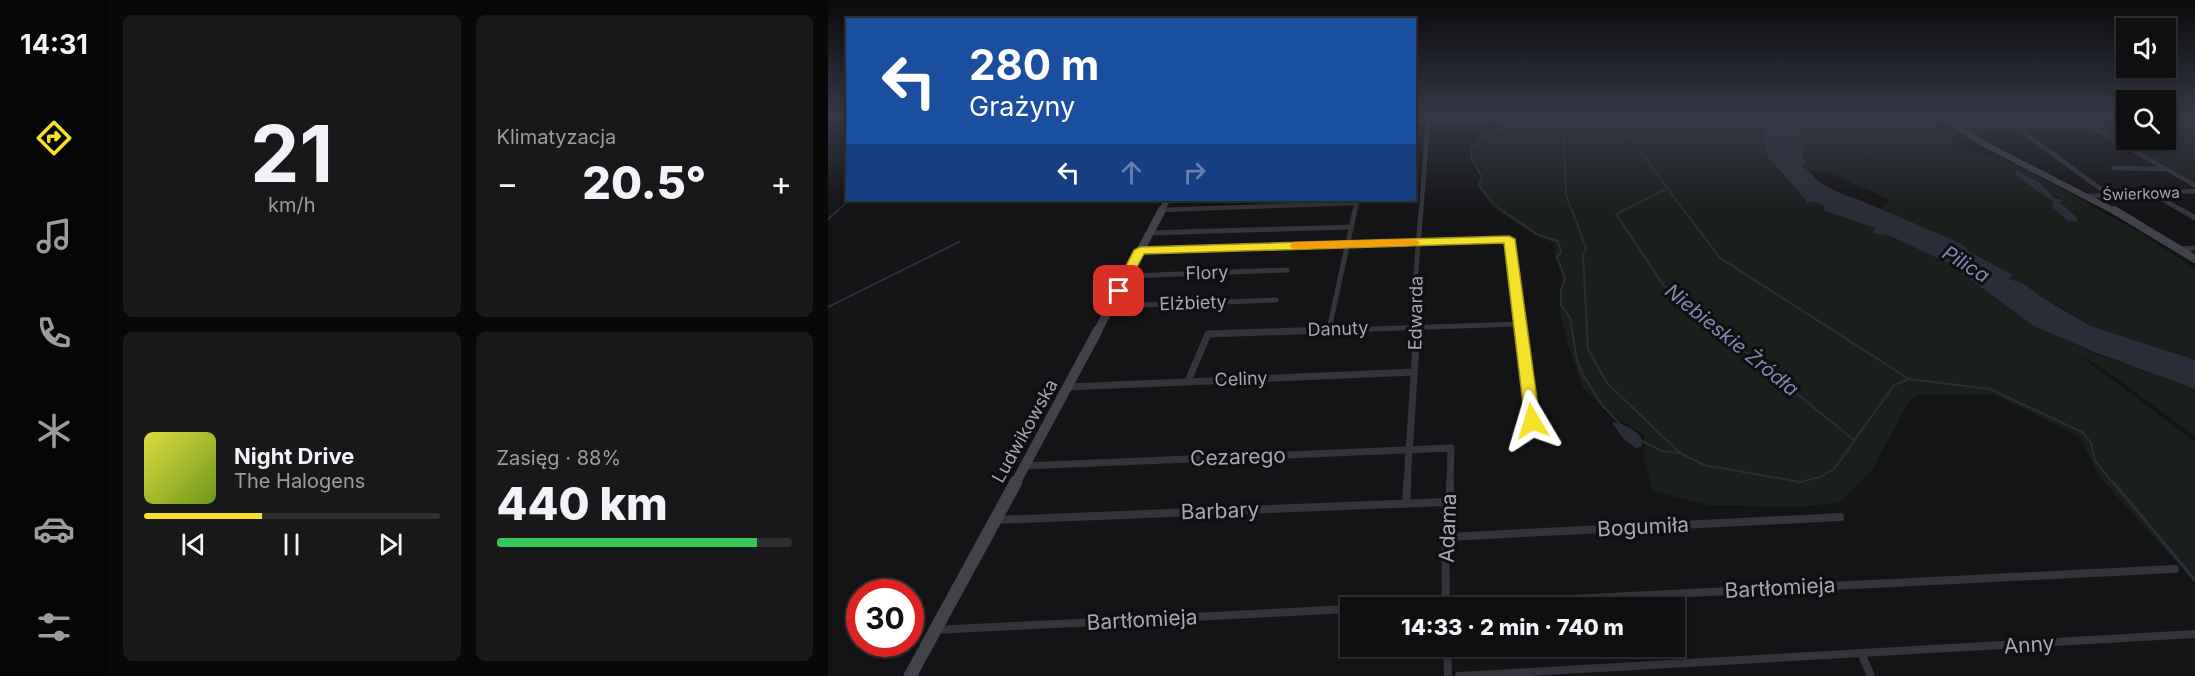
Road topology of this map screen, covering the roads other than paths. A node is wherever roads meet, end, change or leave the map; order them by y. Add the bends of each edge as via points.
1 (1426, 148) edge
2 (1991, 148) edge
3 (2044, 148) edge
4 (2129, 148) edge
5 (2114, 168) dead end
6 (2166, 168) junction
7 (1416, 181) edge
8 (1424, 181) junction
9 (2195, 184) edge
10 (2195, 191) edge
11 (2153, 193) junction
12 (2109, 195) junction
13 (2088, 196) junction
14 (1357, 201) edge
15 (1164, 205) edge
16 (2195, 218) edge
17 (1352, 227) junction
18 (1149, 233) junction
19 (1419, 242) junction
20 (1348, 244) junction
21 (2195, 248) edge
22 (2180, 249) junction
23 (1140, 250) junction
24 (2195, 259) edge
25 (1287, 270) dead end
26 (1127, 276) junction
27 (1276, 300) dead end
28 (1111, 306) junction
29 (1520, 324) junction
30 (1414, 326) junction
31 (1329, 329) junction
32 (1414, 372) junction
33 (1188, 381) junction
34 (1068, 387) junction
35 (1532, 421) dead end
36 (1451, 448) joint
37 (1410, 450) junction
38 (1024, 466) junction
39 (1445, 502) junction
40 (1406, 504) junction
41 (1840, 517) dead end
42 (995, 520) junction
43 (1447, 537) junction
44 (2175, 569) dead end
45 (1446, 597) edge
46 (1623, 597) edge
47 (1340, 610) edge
48 (934, 631) junction
49 (2195, 634) edge
50 (1862, 655) junction
51 (1447, 657) edge
52 (910, 676) edge
53 (1448, 676) edge
54 (1459, 676) edge
55 (1871, 676) edge

1 - 8 street, Edwarda
2 - 13 street
3 - 12 street
4 - 6 street
5 - 6 street
6 - 9 street
7 - 8 street
8 - 19 street, Edwarda
10 - 11 street, Świerkowa
11 - 12 street, Świerkowa
11 - 16 street
12 - 13 street, Świerkowa
13 - 22 street
14 - 15 street
14 - 17 street
15 - 18 street, Ludwikowska
17 - 18 street
17 - 20 street
18 - 23 street, Ludwikowska
19 - 20 street
19 - 29 street via 1509,239
19 - 30 street, Edwarda
20 - 23 street
20 - 31 street
21 - 22 street
22 - 24 street
23 - 26 street, Ludwikowska
25 - 26 street, Flory
26 - 28 street, Ludwikowska
27 - 28 street, Elżbiety
28 - 34 street, Ludwikowska
29 - 30 street, Danuty
29 - 35 street
30 - 31 street, Danuty
30 - 32 street, Edwarda via 1418,330
31 - 33 street, Danuty via 1208,333
32 - 33 street, Celiny
32 - 37 street, Edwarda
33 - 34 street, Celiny
34 - 38 street, Ludwikowska
36 - 37 street, Cezarego
36 - 39 street, Adama via 1450,498
37 - 38 street, Cezarego
37 - 40 street, Edwarda
38 - 42 street, Ludwikowska
39 - 40 street, Barbary
39 - 43 street, Adama
40 - 42 street, Barbary
41 - 43 street, Bogumiła
42 - 48 street, Ludwikowska
43 - 45 street, Adama
44 - 46 street, Bartłomieja
47 - 48 street, Bartłomieja
48 - 52 street, Ludwikowska
49 - 50 street, Anny
50 - 54 street, Anny
50 - 55 street
51 - 53 street

